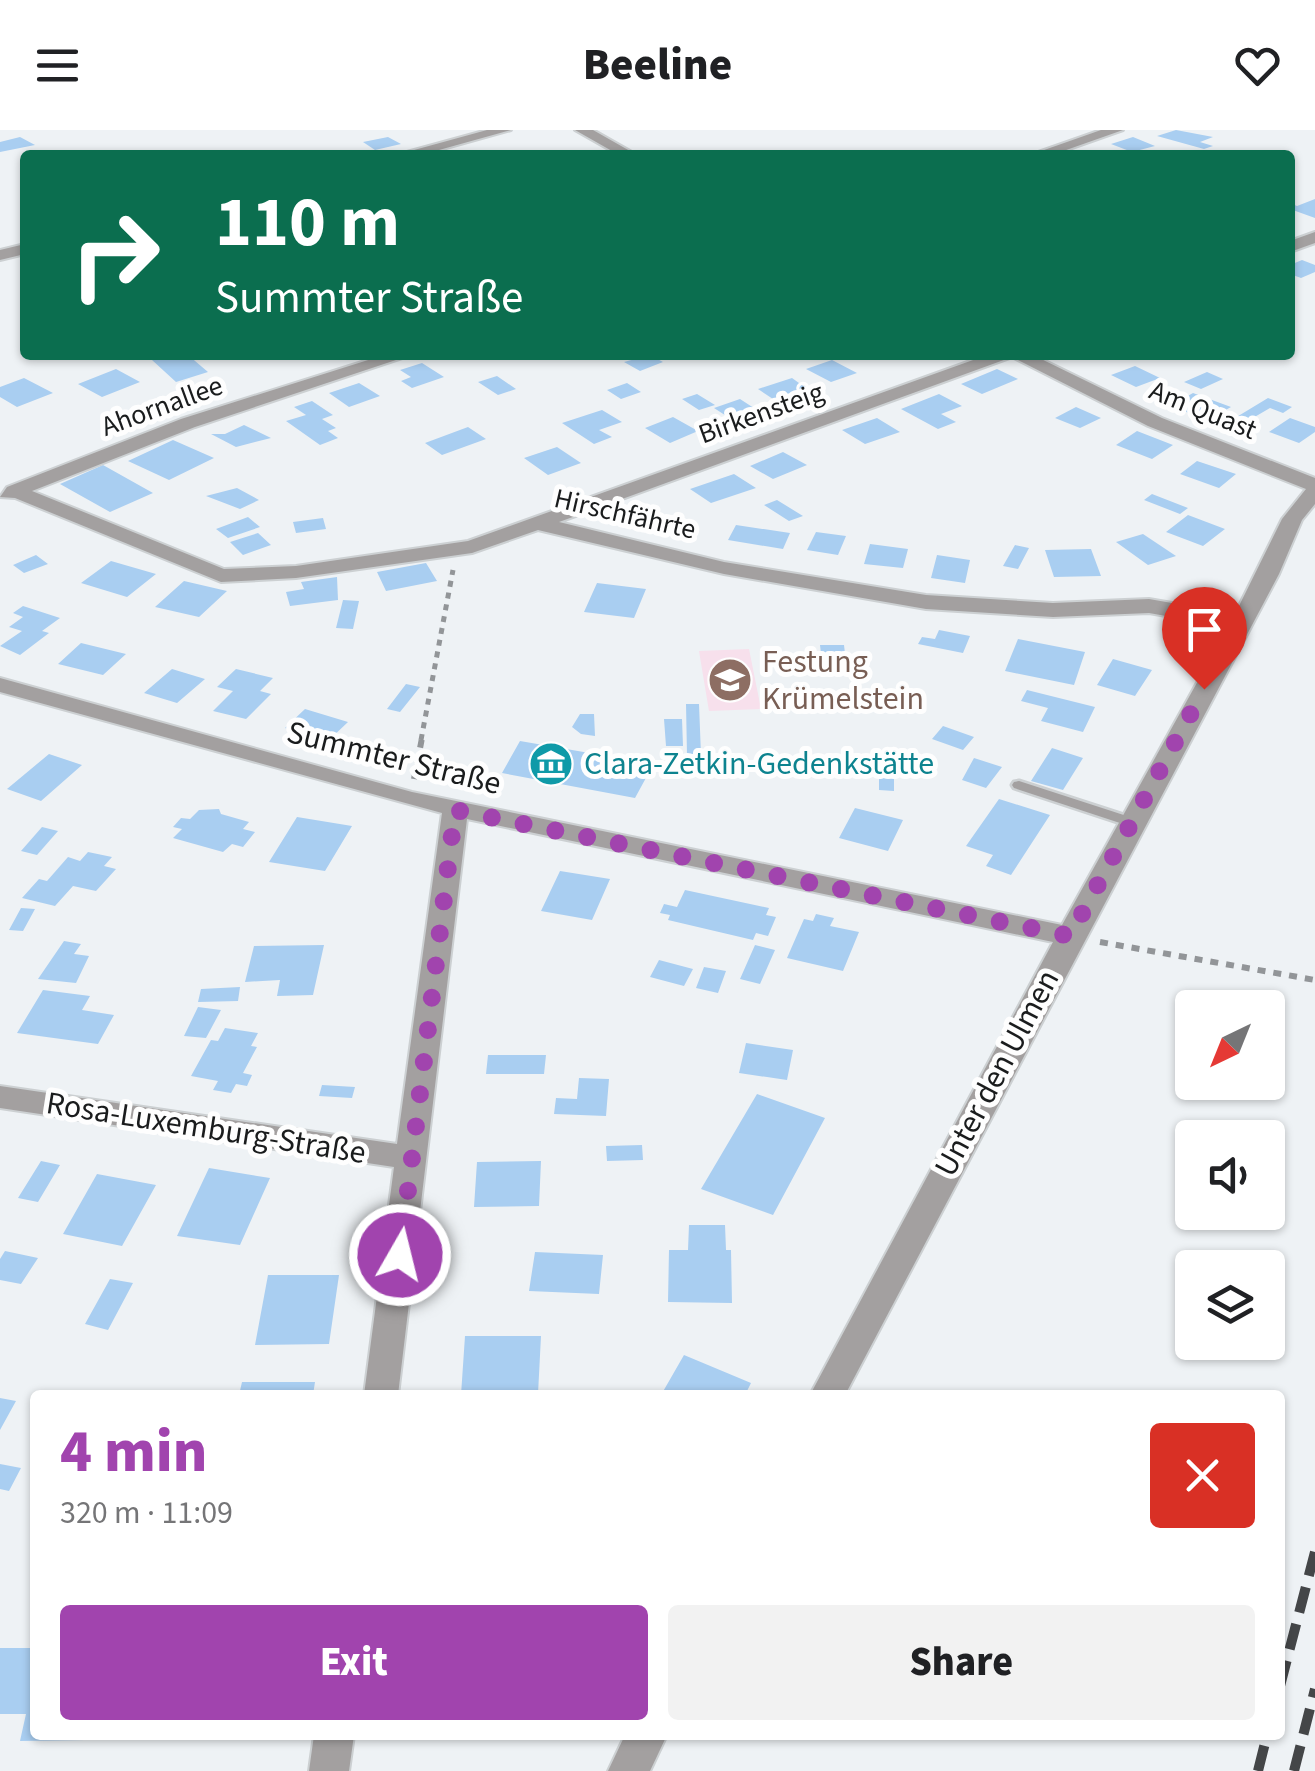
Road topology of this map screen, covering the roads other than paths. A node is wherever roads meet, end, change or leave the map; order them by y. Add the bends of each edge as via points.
1 (504, 130) edge
2 (582, 130) edge
3 (1116, 130) edge
4 (423, 150) edge
5 (620, 150) edge
6 (1053, 150) edge
7 (386, 360) edge
8 (990, 360) edge
9 (1029, 360) edge
10 (1315, 488) edge
11 (7, 494) edge
12 (537, 522) junction
13 (1240, 622) junction
14 (0, 685) edge
15 (1019, 785) dead end
16 (455, 810) junction
17 (1131, 822) junction
18 (1070, 936) junction
19 (0, 1097) edge
20 (412, 1158) junction
21 (382, 1390) edge
22 (830, 1390) edge
23 (333, 1740) edge
24 (644, 1740) edge
25 (329, 1771) edge
26 (628, 1771) edge

1 - 4 street
2 - 5 street
3 - 6 street
7 - 11 street, Ahornallee via 188,422
8 - 12 street, Birkensteig
9 - 10 street, Am Quast via 1155,422
10 - 13 street, Unter den Ulmen
11 - 12 street, Hirschfährte via 221,576 456,550
12 - 13 street, Hirschfährte via 724,568 926,602 1053,610 1149,606
13 - 17 street, Unter den Ulmen
14 - 16 street, Summter Straße
15 - 17 lane
16 - 18 street, Summter Straße
16 - 20 street
17 - 18 street, Unter den Ulmen
18 - 22 street, Unter den Ulmen
19 - 20 street, Rosa-Luxemburg-Straße
20 - 21 street
23 - 25 street
24 - 26 street

